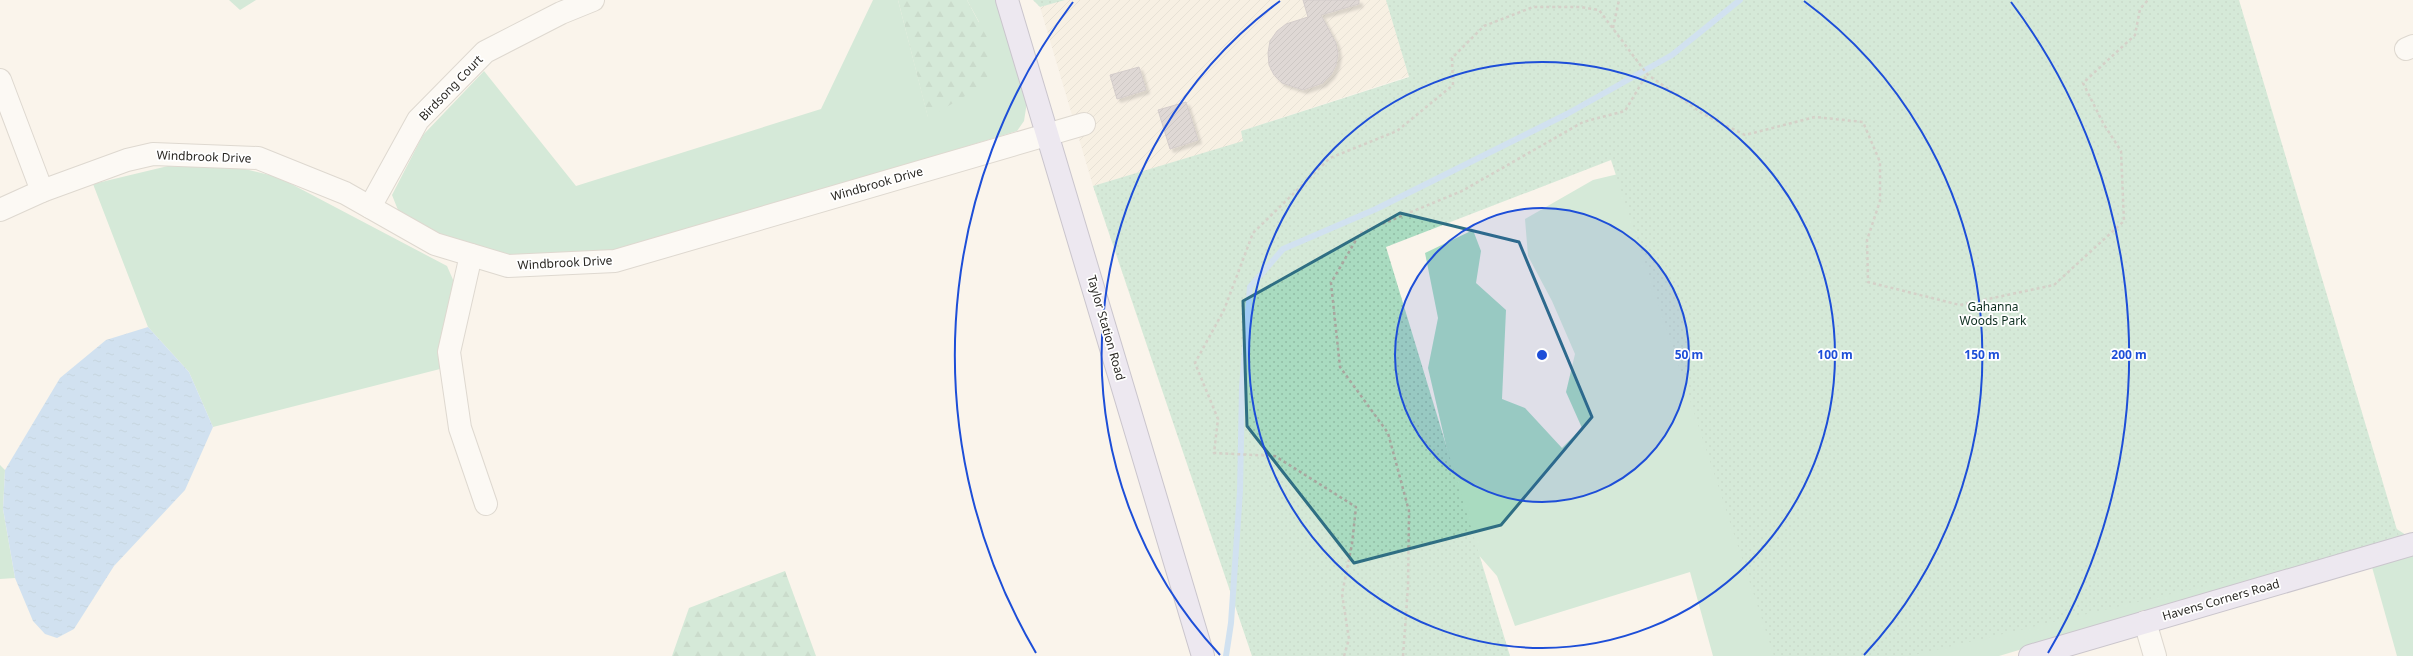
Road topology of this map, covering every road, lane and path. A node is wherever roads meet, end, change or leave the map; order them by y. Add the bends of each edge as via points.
1 (593, 0) edge
2 (1008, 0) edge
3 (1619, 0) edge
4 (2148, 0) edge
5 (1613, 28) junction
6 (1647, 74) junction
7 (0, 80) edge
8 (1084, 124) dead end
9 (1049, 134) junction
10 (42, 191) junction
11 (370, 207) junction
12 (0, 210) edge
13 (470, 255) junction
14 (486, 504) dead end
15 (2413, 544) edge
16 (2145, 622) junction
17 (1203, 656) edge
18 (1344, 656) edge
19 (1403, 656) edge
20 (2030, 656) edge
21 (2155, 656) edge

1 - 11 street, Birdsong Court via 561,13 486,52 418,120
2 - 9 main road, Taylor Station Road
3 - 5 path
4 - 6 path via 2140,9 2135,35 2083,83 2120,151 2124,221 2054,285 1960,305 1868,282 1867,240 1880,201 1880,162 1863,122 1815,117 1745,135 1703,114
5 - 6 path
5 - 18 path via 1599,10 1581,6 1533,7 1484,26 1452,58 1453,86 1397,131 1330,158 1253,233 1224,310 1195,363 1218,419 1214,453 1275,456 1356,507 1342,594 1349,639
6 - 19 path via 1625,111 1583,122 1462,191 1360,233 1331,283 1340,367 1388,433 1409,511 1408,587
7 - 10 street
8 - 9 street, Windbrook Drive
9 - 13 street, Windbrook Drive via 615,261 508,266
9 - 17 main road, Taylor Station Road
10 - 11 street, Windbrook Drive via 127,160 154,154 258,158 345,193
10 - 12 street, Windbrook Drive
11 - 13 street, Windbrook Drive via 435,244
13 - 14 street via 449,352 460,428
15 - 16 main road, Havens Corners Road
16 - 20 main road, Havens Corners Road
16 - 21 street

